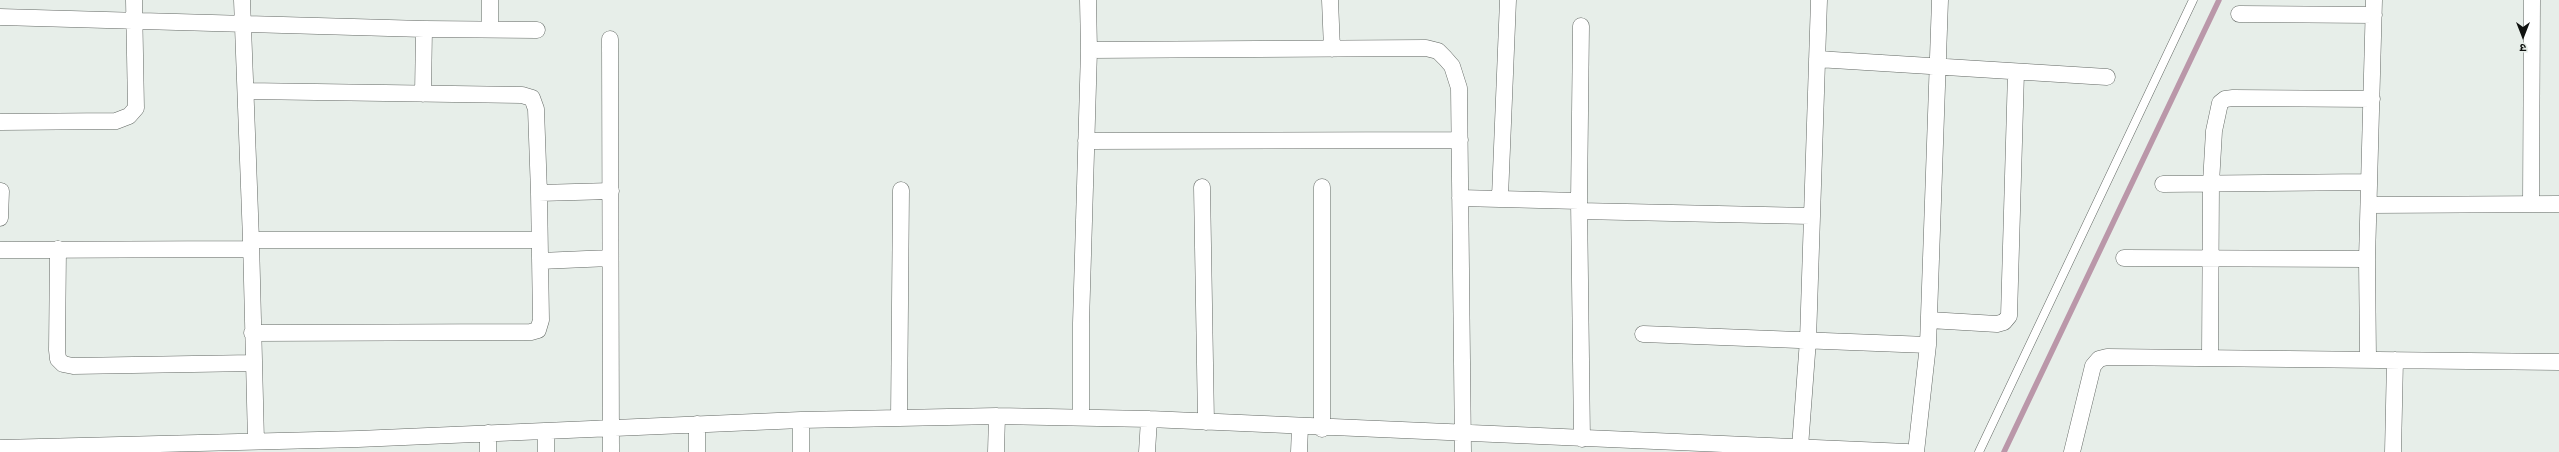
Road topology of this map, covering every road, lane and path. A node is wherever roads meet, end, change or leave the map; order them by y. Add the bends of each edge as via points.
1 (134, 0) edge
2 (242, 0) edge
3 (490, 0) edge
4 (1088, 0) edge
5 (1330, 0) edge
6 (1508, 0) edge
7 (1818, 0) edge
8 (1940, 0) edge
9 (2193, 0) edge
10 (2532, 0) edge
11 (2374, 7) edge
12 (2239, 14) dead end
13 (0, 17) edge
14 (134, 20) junction
15 (242, 24) junction
16 (1581, 26) dead end
17 (424, 29) junction
18 (490, 29) junction
19 (537, 30) dead end
20 (610, 39) dead end
21 (1332, 49) junction
22 (1089, 50) junction
23 (1817, 59) junction
24 (1938, 66) junction
25 (2016, 72) junction
26 (2107, 77) dead end
27 (247, 91) junction
28 (423, 94) junction
29 (2372, 99) junction
30 (0, 122) edge
31 (1460, 140) junction
32 (1086, 141) junction
33 (2369, 182) junction
34 (2211, 183) junction
35 (2163, 184) dead end
36 (1202, 186) dead end
37 (1322, 186) dead end
38 (901, 190) dead end
39 (1, 191) dead end
40 (611, 191) junction
41 (539, 193) junction
42 (1500, 197) junction
43 (1460, 198) junction
44 (2531, 204) junction
45 (2559, 204) edge
46 (2369, 205) junction
47 (1580, 206) junction
48 (1810, 216) junction
49 (0, 218) edge
50 (539, 240) junction
51 (251, 245) junction
52 (0, 250) edge
53 (58, 250) junction
54 (610, 258) junction
55 (2124, 258) dead end
56 (2210, 259) junction
57 (2367, 259) junction
58 (540, 261) junction
59 (1929, 320) junction
60 (252, 333) junction
61 (1643, 334) dead end
62 (1808, 340) junction
63 (1928, 345) junction
64 (2210, 356) junction
65 (2368, 359) junction
66 (2395, 360) junction
67 (2559, 362) edge
68 (254, 363) junction
69 (997, 416) junction
70 (899, 418) junction
71 (1081, 418) junction
72 (1149, 419) junction
73 (801, 420) junction
74 (1206, 422) junction
75 (697, 424) junction
76 (1300, 427) junction
77 (611, 428) junction
78 (1322, 428) junction
79 (546, 431) junction
80 (488, 433) junction
81 (1463, 434) junction
82 (1572, 443) edge
83 (245, 445) edge
84 (326, 446) edge
85 (1660, 447) edge
86 (1800, 447) junction
87 (0, 448) edge
88 (82, 449) edge
89 (1745, 449) edge
90 (488, 452) edge
91 (546, 452) edge
92 (611, 452) edge
93 (697, 452) edge
94 (800, 452) edge
95 (996, 452) edge
96 (1147, 452) edge
97 (1299, 452) edge
98 (1463, 452) edge
99 (1907, 452) edge
100 (1916, 452) edge
101 (1979, 452) edge
102 (2072, 452) edge
103 (2393, 452) edge

1 - 14 street
2 - 15 street
3 - 18 street
4 - 22 street
5 - 21 street
6 - 42 street
7 - 23 street
8 - 24 street
9 - 101 lane
10 - 44 street
11 - 12 street
11 - 29 street
13 - 14 street
14 - 15 street
14 - 30 street via 136,108 129,116 116,121
15 - 17 street
15 - 27 street
16 - 47 street
17 - 18 street
17 - 28 street
18 - 19 street
20 - 40 street
21 - 22 street
21 - 31 street via 1426,48 1438,51 1452,66 1458,83
22 - 32 street
23 - 24 street
23 - 48 street
24 - 25 street
24 - 59 street
25 - 26 street
25 - 59 street via 2009,316 2004,322 1997,324
27 - 28 street
27 - 51 street
28 - 41 street via 522,95 532,98 536,109
29 - 33 street
29 - 34 street via 2225,99 2217,111
31 - 32 street
31 - 43 street
32 - 71 street
33 - 34 street
33 - 46 street
34 - 35 street
34 - 56 street
36 - 74 street
37 - 78 street
38 - 70 street
39 - 49 street
40 - 41 street
40 - 54 street
41 - 50 street
42 - 43 street
42 - 47 street
43 - 81 street
44 - 45 street
44 - 46 street
46 - 57 street
47 - 48 street
47 - 82 street
48 - 62 street
50 - 51 street
50 - 58 street
51 - 53 street
51 - 60 street
52 - 53 street
53 - 68 street via 57,350 58,359 63,364 73,366
54 - 58 street
54 - 77 street
55 - 56 street
56 - 57 street
56 - 64 street
57 - 65 street
58 - 60 street via 541,320 538,330 531,332
59 - 63 street
60 - 68 street
61 - 62 street
62 - 63 street
62 - 86 street
63 - 100 street
64 - 65 street
64 - 102 street via 2116,356 2099,359 2087,386
65 - 66 street
66 - 67 street
66 - 103 street
68 - 83 street
69 - 70 street
69 - 71 street
69 - 95 street
70 - 73 street
71 - 72 street
72 - 74 street
72 - 96 street
73 - 75 street
73 - 94 street
74 - 76 street
75 - 77 street
75 - 93 street
76 - 78 street
76 - 97 street
77 - 79 street
77 - 92 street
78 - 81 street
79 - 80 street
79 - 91 street
80 - 84 street
80 - 90 street
81 - 82 street
81 - 98 street
82 - 85 street
83 - 84 street
83 - 88 street
85 - 89 street
86 - 89 street
86 - 99 street
87 - 88 street

